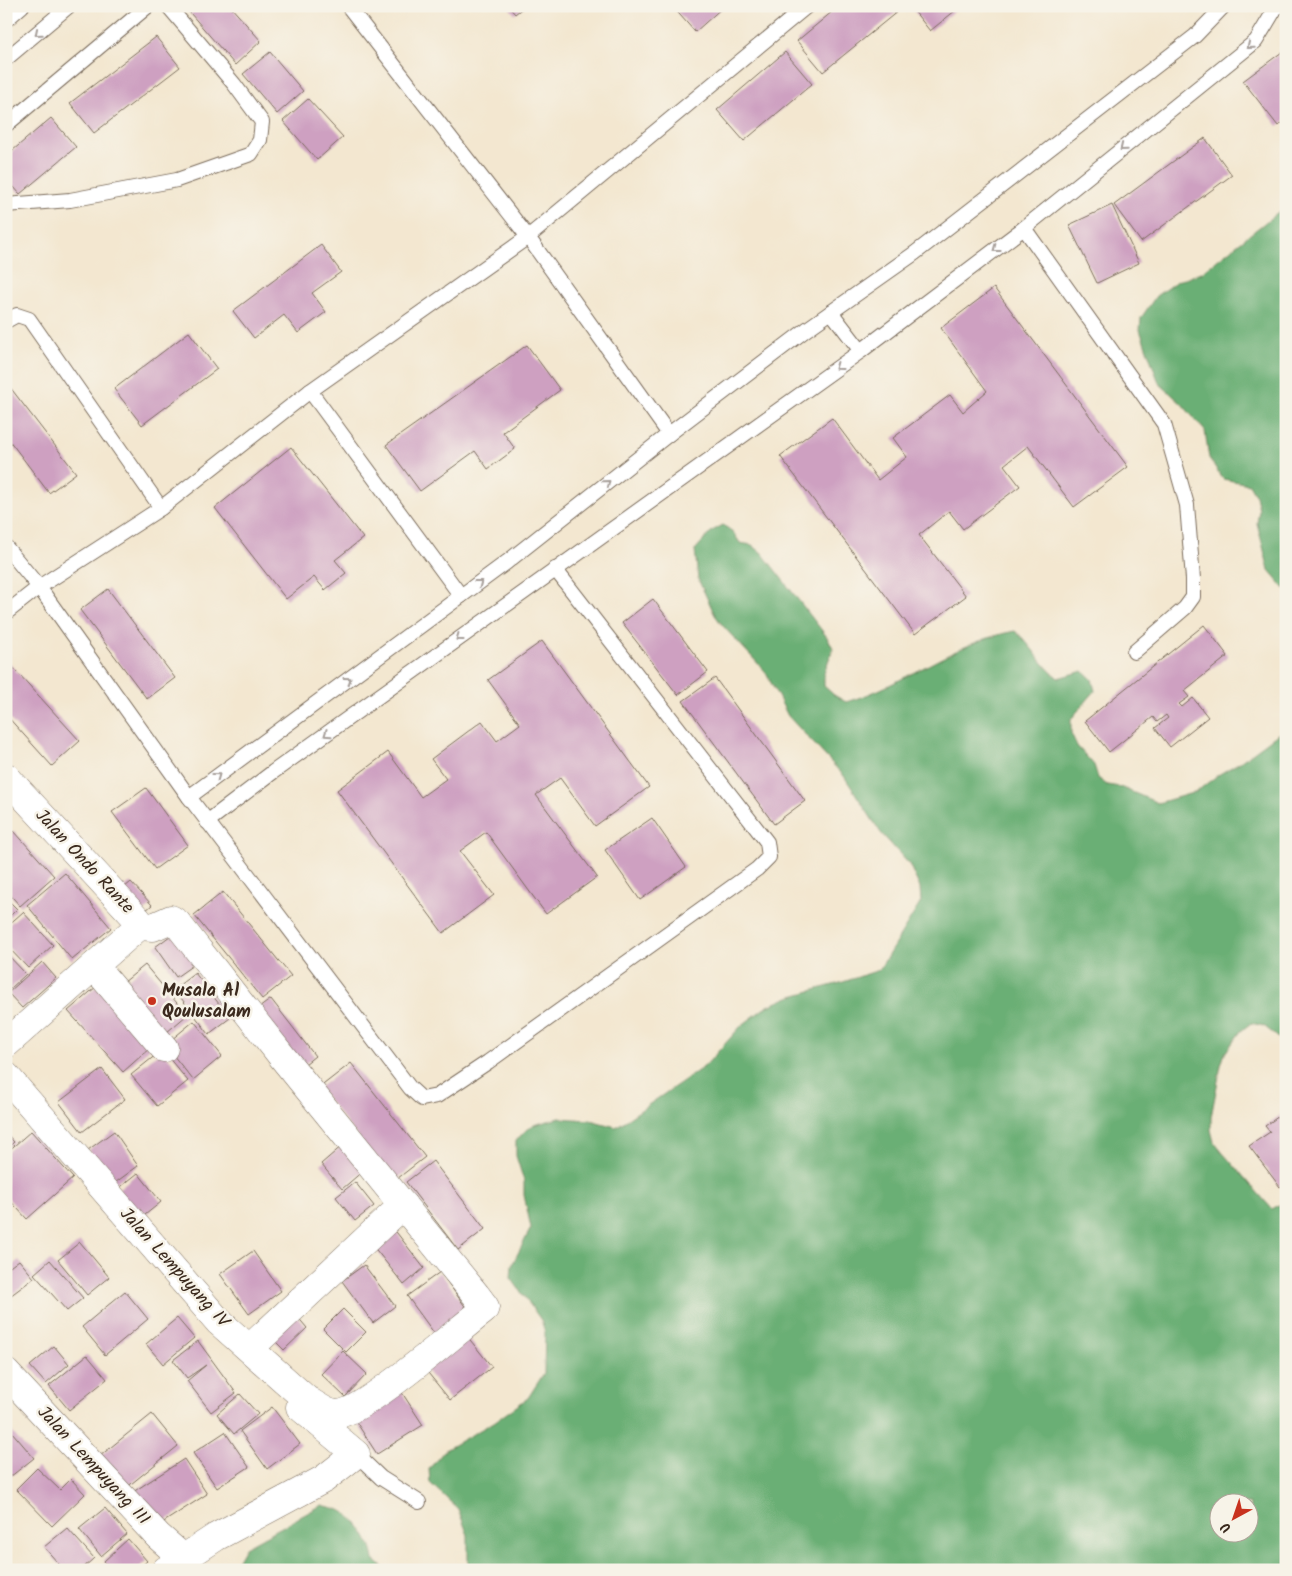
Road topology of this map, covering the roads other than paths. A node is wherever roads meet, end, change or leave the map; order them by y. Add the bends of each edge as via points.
1 (22, 6) edge
2 (69, 6) edge
3 (148, 6) edge
4 (168, 6) edge
5 (807, 6) edge
6 (1224, 6) edge
7 (1277, 6) edge
8 (351, 7) edge
9 (6, 20) edge
10 (6, 59) edge
11 (6, 125) edge
12 (6, 205) edge
13 (1024, 228) junction
14 (528, 237) junction
15 (830, 312) junction
16 (6, 321) edge
17 (861, 351) junction
18 (310, 391) junction
19 (670, 434) junction
20 (161, 508) junction
21 (6, 547) edge
22 (555, 569) junction
23 (39, 587) junction
24 (461, 596) junction
25 (6, 613) edge
26 (1134, 652) dead end
27 (6, 777) edge
28 (189, 797) junction
29 (207, 822) junction
30 (139, 926) junction
31 (94, 966) junction
32 (6, 1044) edge
33 (164, 1048) dead end
34 (6, 1076) edge
35 (403, 1205) junction
36 (220, 1322) junction
37 (250, 1348) junction
38 (6, 1373) edge
39 (356, 1454) junction
40 (419, 1502) dead end
41 (174, 1564) edge

1 - 9 lane
2 -> 10 lane
3 - 11 lane
4 - 12 lane via 262,122 260,140 251,154 177,180 70,200
5 - 14 lane
6 - 15 lane via 1195,36 1117,98 915,253
7 -> 13 lane via 1256,41
8 - 14 lane
13 -> 17 lane
13 - 26 lane via 1164,424 1187,505 1193,597 1185,608
14 - 18 lane
14 - 19 lane
15 - 17 lane
15 - 19 lane
16 - 20 lane via 17,315 29,319
17 -> 22 lane
18 - 20 lane
18 - 24 lane
24 -> 19 lane
20 - 23 lane
21 - 23 lane
22 -> 29 lane
22 - 29 lane via 767,842 768,856 757,869 488,1062 437,1096 422,1099 410,1088
23 - 25 lane
23 - 28 lane
28 -> 24 lane
27 - 30 street, Jalan Ondo Rante via 138,920
28 - 29 lane
30 - 31 street
30 - 35 street via 153,927 171,919 177,923
31 - 32 street
31 - 33 street
34 - 36 street, Jalan Lempuyang IV
35 - 37 street
35 - 37 street, Jalan Lempuyang IV via 485,1307 388,1387 357,1407 337,1414 306,1400
36 - 37 street, Jalan Lempuyang IV
36 - 39 street via 276,1386
38 - 41 street, Jalan Lempuyang III via 158,1536
39 - 40 lane via 380,1478
39 - 41 street via 324,1480 216,1537

